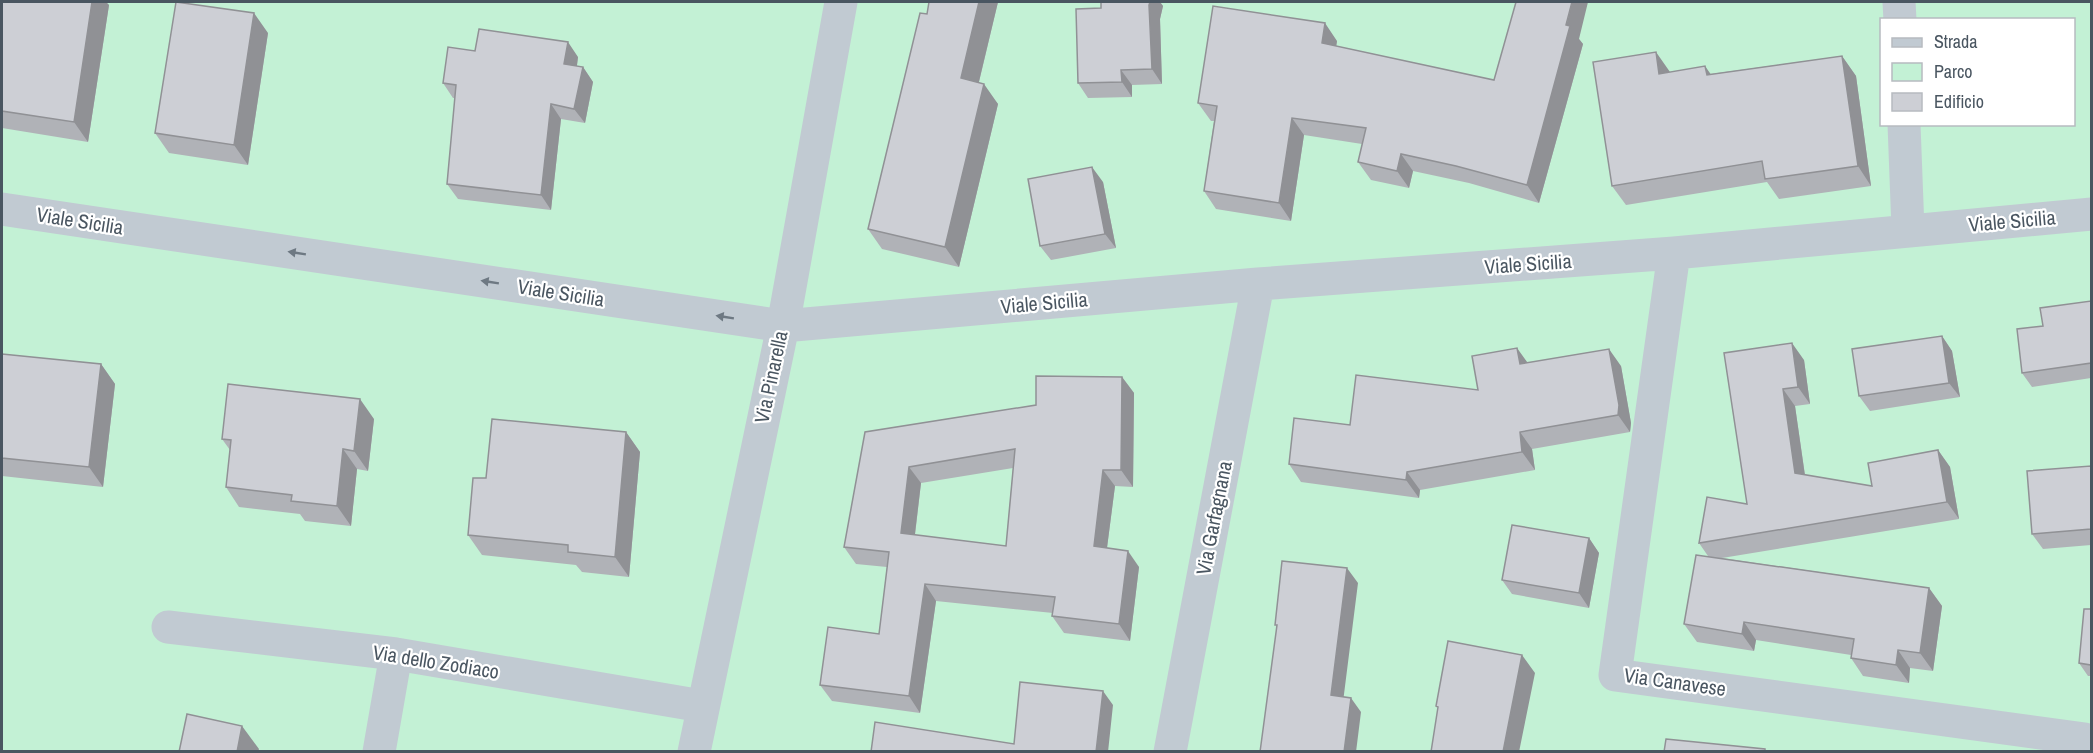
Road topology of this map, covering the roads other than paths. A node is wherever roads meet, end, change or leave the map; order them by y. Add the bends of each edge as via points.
1 (841, 2) edge
2 (1899, 2) edge
3 (1900, 18) edge
4 (1904, 126) edge
5 (2, 209) edge
6 (2091, 214) edge
7 (1908, 230) junction
8 (1674, 253) junction
9 (1258, 284) junction
10 (783, 326) junction
11 (168, 627) dead end
12 (396, 654) junction
13 (702, 706) junction
14 (2085, 739) dead end
15 (379, 752) edge
16 (694, 752) edge
17 (1170, 752) edge

1 - 10 street, Via Pinarella
2 - 3 street
4 - 7 street
10 -> 5 street, Viale Sicilia
6 - 7 street, Viale Sicilia
7 - 8 street, Viale Sicilia
8 - 9 street, Viale Sicilia
8 - 14 street, Via Canavese via 1615,675
9 - 10 street, Viale Sicilia
9 - 17 street, Via Garfagnana
10 - 13 street, Via Pinarella
11 - 12 street, Via dello Zodiaco
12 - 13 street, Via dello Zodiaco
12 - 15 street
13 - 16 street, Via Pinarella

